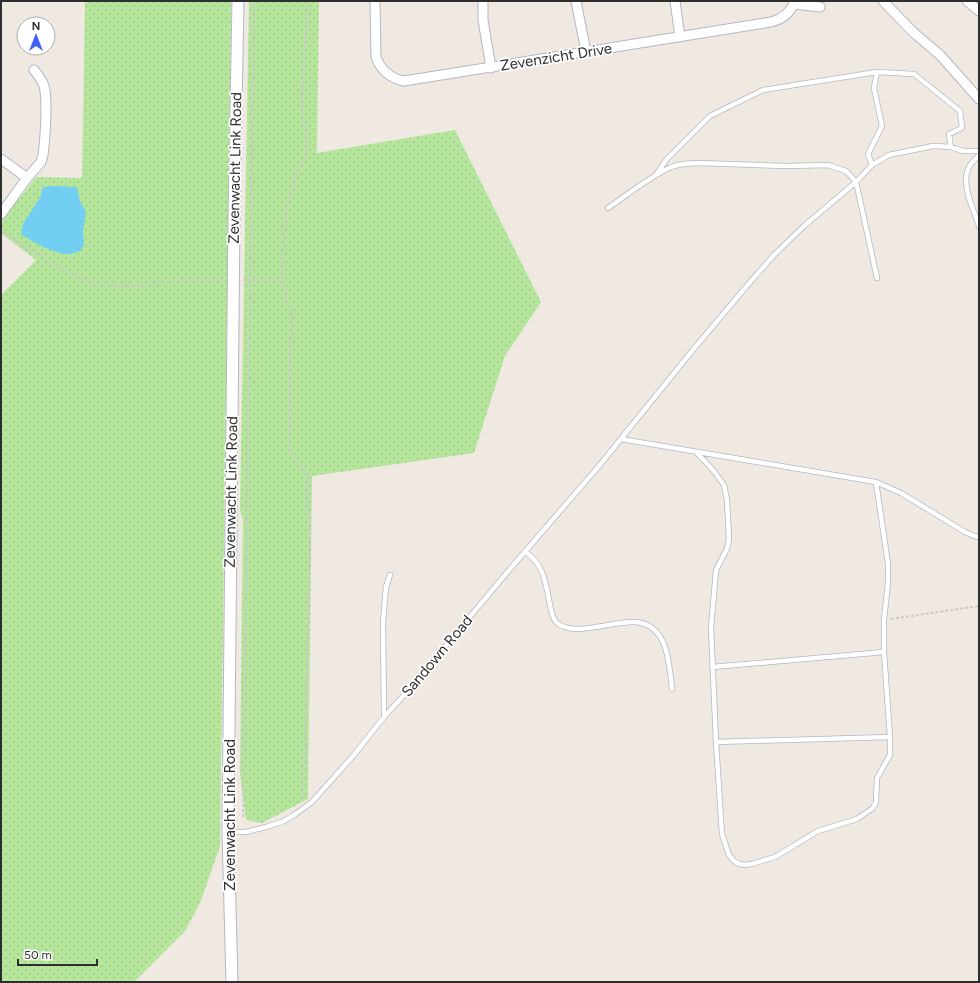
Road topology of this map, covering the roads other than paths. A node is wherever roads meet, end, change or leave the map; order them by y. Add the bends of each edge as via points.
1 (238, 1) edge
2 (375, 1) edge
3 (483, 1) edge
4 (576, 1) edge
5 (675, 1) edge
6 (883, 1) edge
7 (967, 1) edge
8 (795, 2) edge
9 (820, 7) dead end
10 (979, 11) edge
11 (680, 37) junction
12 (586, 52) junction
13 (491, 68) junction
14 (34, 70) dead end
15 (877, 72) junction
16 (979, 99) edge
17 (951, 147) junction
18 (979, 151) edge
19 (979, 155) edge
20 (1, 159) edge
21 (872, 165) junction
22 (656, 175) junction
23 (27, 178) junction
24 (856, 182) junction
25 (608, 208) dead end
26 (1, 214) edge
27 (979, 226) edge
28 (876, 278) dead end
29 (621, 439) junction
30 (696, 452) junction
31 (876, 482) junction
32 (979, 537) edge
33 (525, 552) junction
34 (390, 575) dead end
35 (884, 652) junction
36 (712, 667) junction
37 (672, 689) dead end
38 (384, 717) junction
39 (890, 737) junction
40 (716, 742) junction
41 (228, 832) junction
42 (232, 982) edge

1 - 41 street, Zevenwacht Link Road
2 - 13 street, Zevenzicht Drive via 374,50 381,69 391,77 411,81
3 - 13 street via 483,20
4 - 12 street
5 - 11 street
6 - 16 street via 940,56
7 - 10 street
8 - 9 street, Zevenzicht Drive
8 - 11 street, Zevenzicht Drive via 788,14 771,22
11 - 12 street, Zevenzicht Drive
12 - 13 street, Zevenzicht Drive
14 - 23 street via 44,87 44,146 41,162
15 - 17 lane via 914,74 960,111 962,128 949,134
15 - 21 lane via 874,88 882,126 868,154
15 - 22 lane via 763,90 710,116 666,160
17 - 18 lane, Sandown Road
17 - 21 lane, Sandown Road via 918,148 889,155
19 - 27 lane via 969,166 966,186
20 - 23 street
21 - 24 lane, Sandown Road
22 - 24 lane via 672,167 699,163 828,165 846,171
22 - 25 lane
23 - 26 street
24 - 28 lane
24 - 29 lane, Sandown Road via 774,255
29 - 30 lane
29 - 33 lane, Sandown Road
30 - 31 lane
30 - 36 lane via 724,485 727,500 729,539 728,549 716,570 714,585
31 - 32 lane via 901,493 964,532
31 - 35 lane via 888,564
33 - 37 lane via 532,556 542,570 552,616 557,623 566,628 576,629 632,622 651,626 664,645
33 - 38 lane, Sandown Road
34 - 38 lane via 386,587 383,623
35 - 36 lane
35 - 39 lane
36 - 40 lane
38 - 41 lane, Sandown Road via 353,756 304,808 282,822 246,832
39 - 40 lane
39 - 40 lane via 890,755 877,778 876,802 873,808 857,819 818,831 775,857 745,865 734,861 722,834
41 - 42 street, Zevenwacht Link Road

